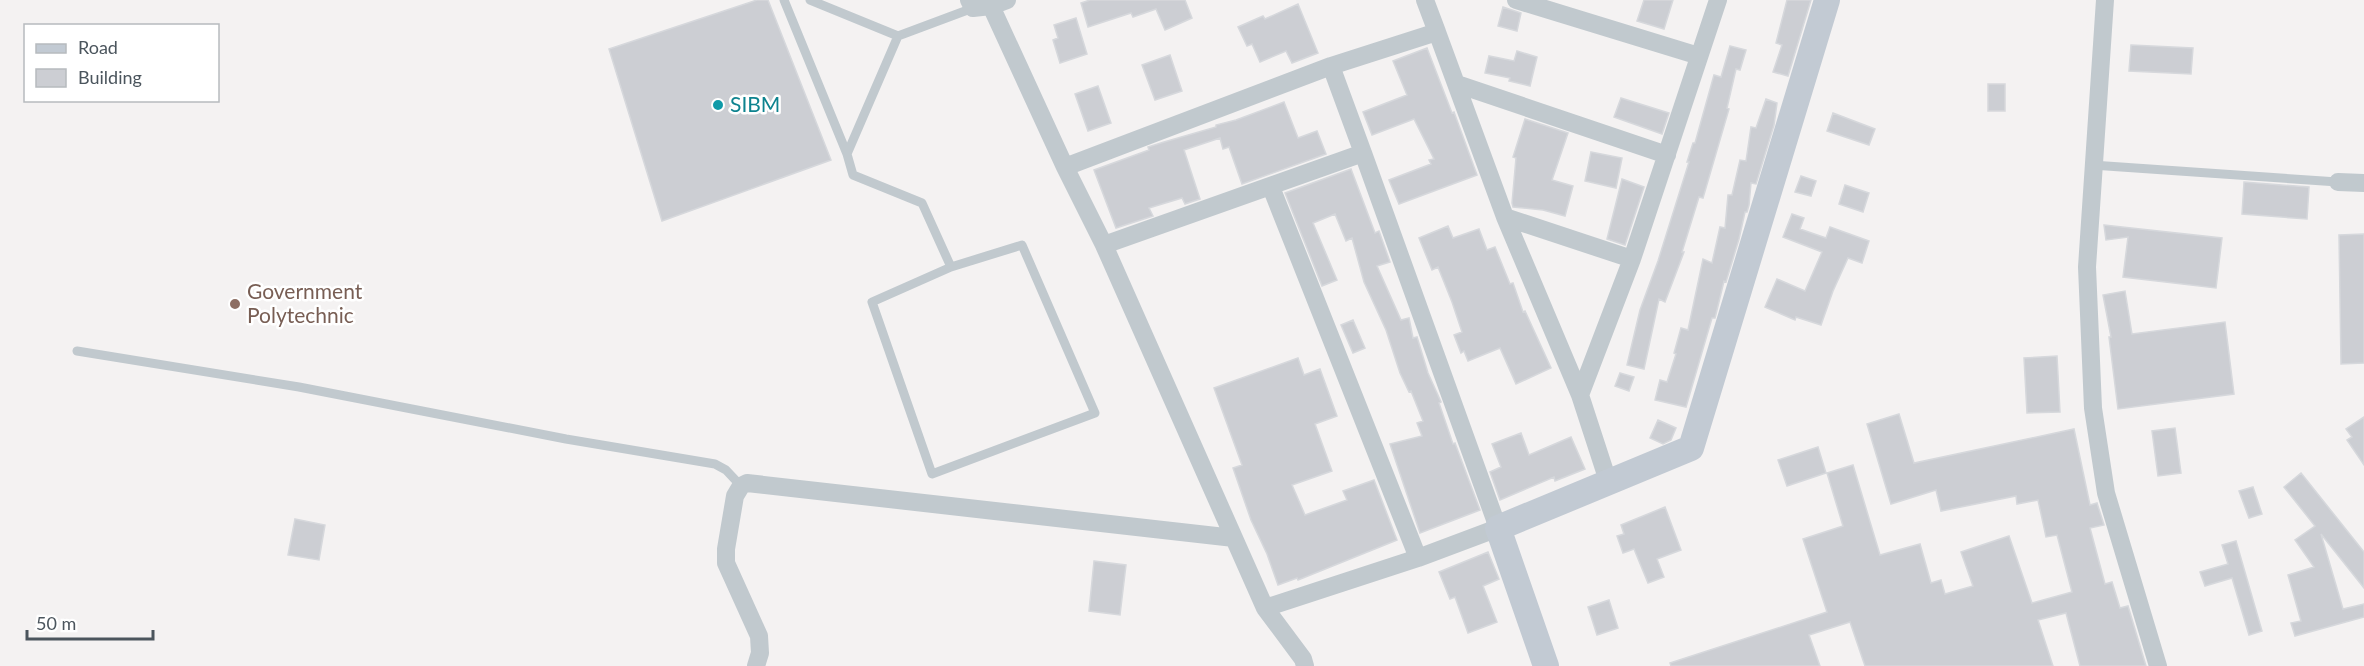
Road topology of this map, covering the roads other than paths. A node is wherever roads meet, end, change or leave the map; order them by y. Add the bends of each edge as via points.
1 (784, 0) edge
2 (810, 0) edge
3 (1425, 0) edge
4 (1516, 0) edge
5 (1718, 0) edge
6 (1827, 0) edge
7 (2105, 0) edge
8 (999, 3) edge
9 (971, 4) edge
10 (1437, 32) junction
11 (898, 36) junction
12 (1699, 56) junction
13 (1331, 66) junction
14 (1457, 84) junction
15 (1363, 153) junction
16 (847, 154) junction
17 (1667, 155) junction
18 (2092, 165) junction
19 (1065, 167) junction
20 (2338, 182) joint
21 (2364, 183) edge
22 (1271, 187) junction
23 (1506, 218) junction
24 (1104, 245) junction
25 (1632, 259) junction
26 (951, 267) junction
27 (77, 351) dead end
28 (1580, 396) junction
29 (1608, 481) junction
30 (741, 486) junction
31 (1498, 528) junction
32 (1234, 538) junction
33 (1418, 558) junction
34 (1265, 608) junction
35 (756, 666) edge
36 (1305, 666) edge
37 (1546, 666) edge
38 (2158, 666) edge

1 - 16 lane
2 - 11 lane
3 - 10 street
4 - 12 street
5 - 12 street
6 - 29 street via 1691,448
7 - 18 street
8 - 9 street
8 - 19 street
9 - 11 lane
10 - 13 street
10 - 14 street
11 - 16 lane
12 - 17 street
13 - 15 street
13 - 19 street
14 - 17 street
14 - 23 street
15 - 22 street
15 - 31 street
16 - 26 lane via 853,174 922,203
17 - 25 street
18 - 20 lane
18 - 38 street via 2086,267 2093,408 2106,493
19 - 24 street
20 - 21 street
22 - 24 street
22 - 33 street
23 - 25 street
23 - 28 street
24 - 32 street
25 - 28 street
26 - 26 lane via 1022,245 1095,413 932,474 872,302
27 - 30 lane via 299,387 715,464
28 - 29 street
29 - 31 street
30 - 32 street via 747,483
30 - 35 street via 735,496 726,563 759,636
31 - 33 street
31 - 37 street
32 - 34 street
33 - 34 street
34 - 36 street

